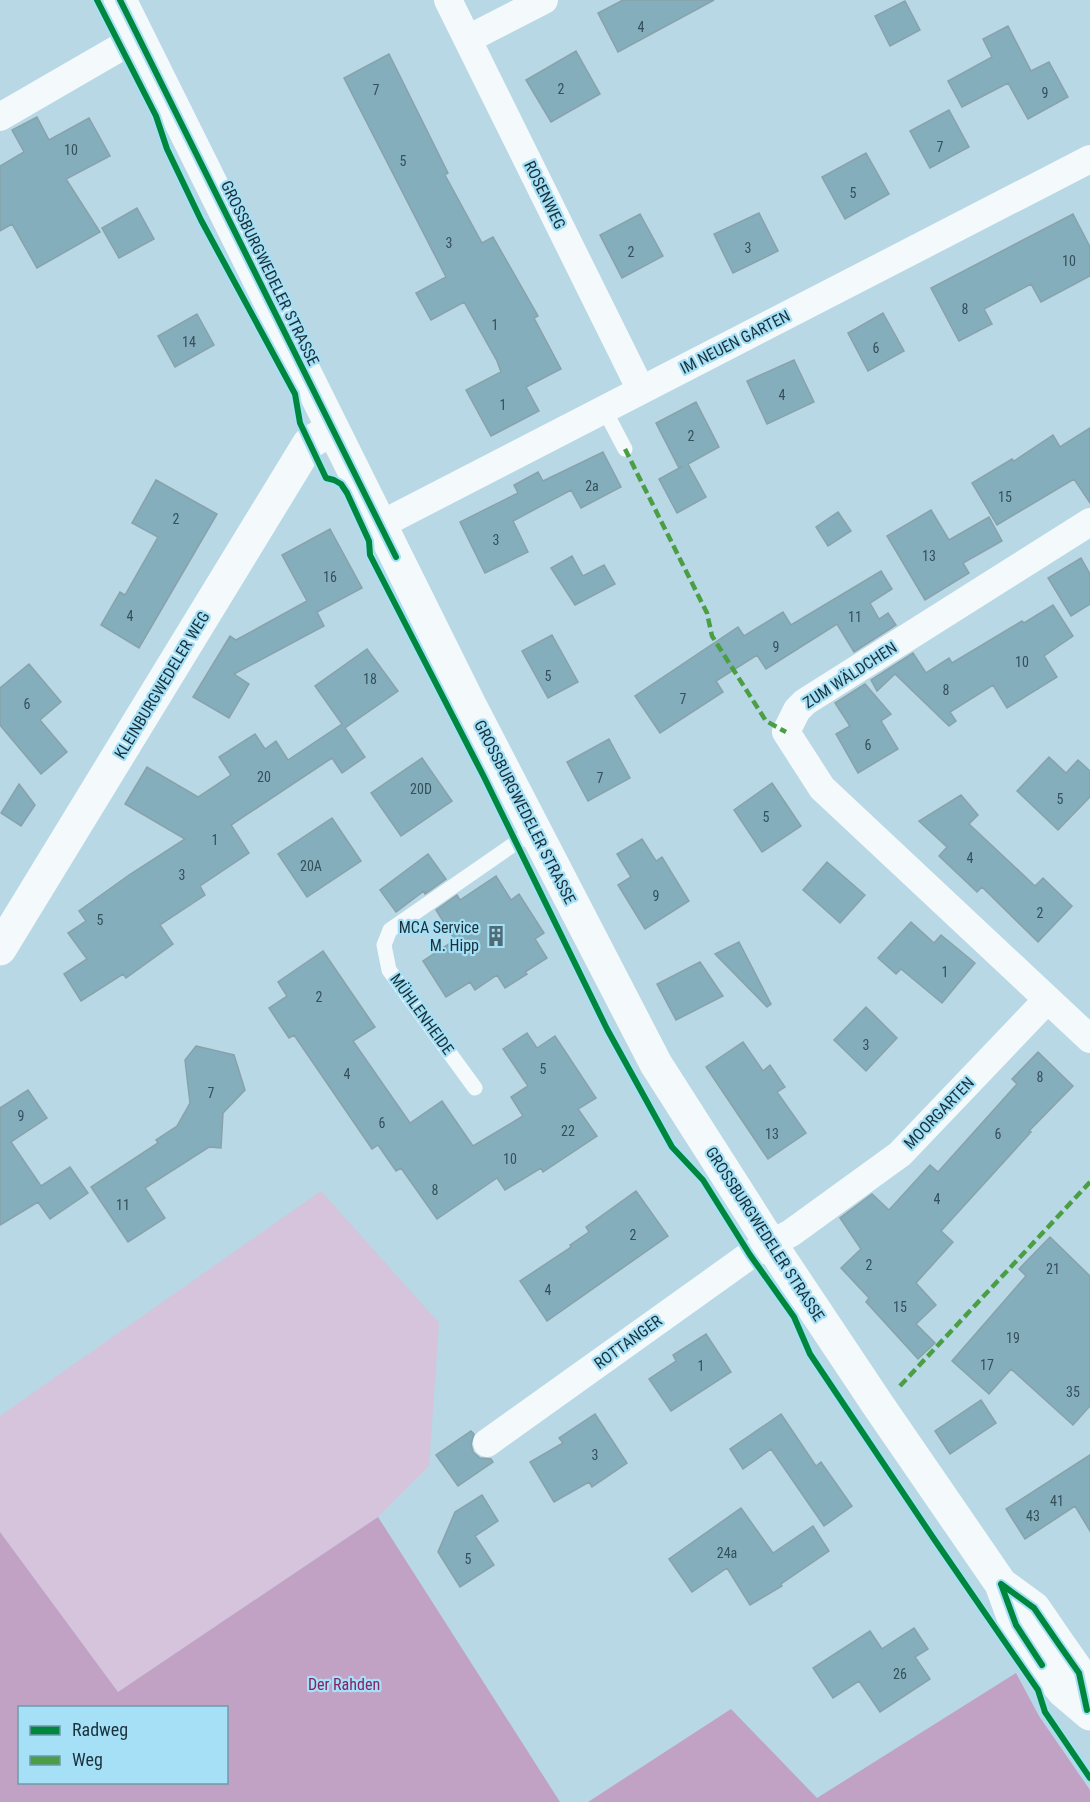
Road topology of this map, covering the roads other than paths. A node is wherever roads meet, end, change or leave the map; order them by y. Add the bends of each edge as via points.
1 (120, 0) edge
2 (448, 0) edge
3 (544, 0) edge
4 (138, 38) junction
5 (468, 39) junction
6 (0, 117) edge
7 (1090, 159) edge
8 (641, 390) junction
9 (604, 409) junction
10 (332, 429) junction
11 (625, 449) dead end
12 (1090, 522) edge
13 (380, 525) junction
14 (534, 832) junction
15 (0, 949) edge
16 (1047, 1000) junction
17 (1090, 1039) edge
18 (475, 1088) dead end
19 (770, 1243) junction
20 (487, 1443) dead end
21 (1088, 1712) edge

1 - 4 street, GROSSBURGWEDELER STRASSE
2 - 5 street, ROSENWEG
3 - 5 street
4 - 6 street
4 - 10 street, GROSSBURGWEDELER STRASSE
5 - 8 street, ROSENWEG
7 - 8 street, IM NEUEN GARTEN
8 - 9 street, IM NEUEN GARTEN
9 - 11 lane
9 - 13 street, IM NEUEN GARTEN
10 - 13 street, GROSSBURGWEDELER STRASSE
10 - 15 street, KLEINBURGWEDELER WEG via 309,443
12 - 16 street, ZUM WÄLDCHEN via 806,702 797,710 786,732 822,788
13 - 14 street, GROSSBURGWEDELER STRASSE
14 - 18 lane, MÜHLENHEIDE via 390,930 384,945 389,970
14 - 19 street, GROSSBURGWEDELER STRASSE via 656,1064
16 - 17 street
16 - 19 street, MOORGARTEN via 900,1154 791,1233
19 - 20 street, ROTTANGER
19 - 21 street, GROSSBURGWEDELER STRASSE via 1002,1584 1034,1608 1079,1673

